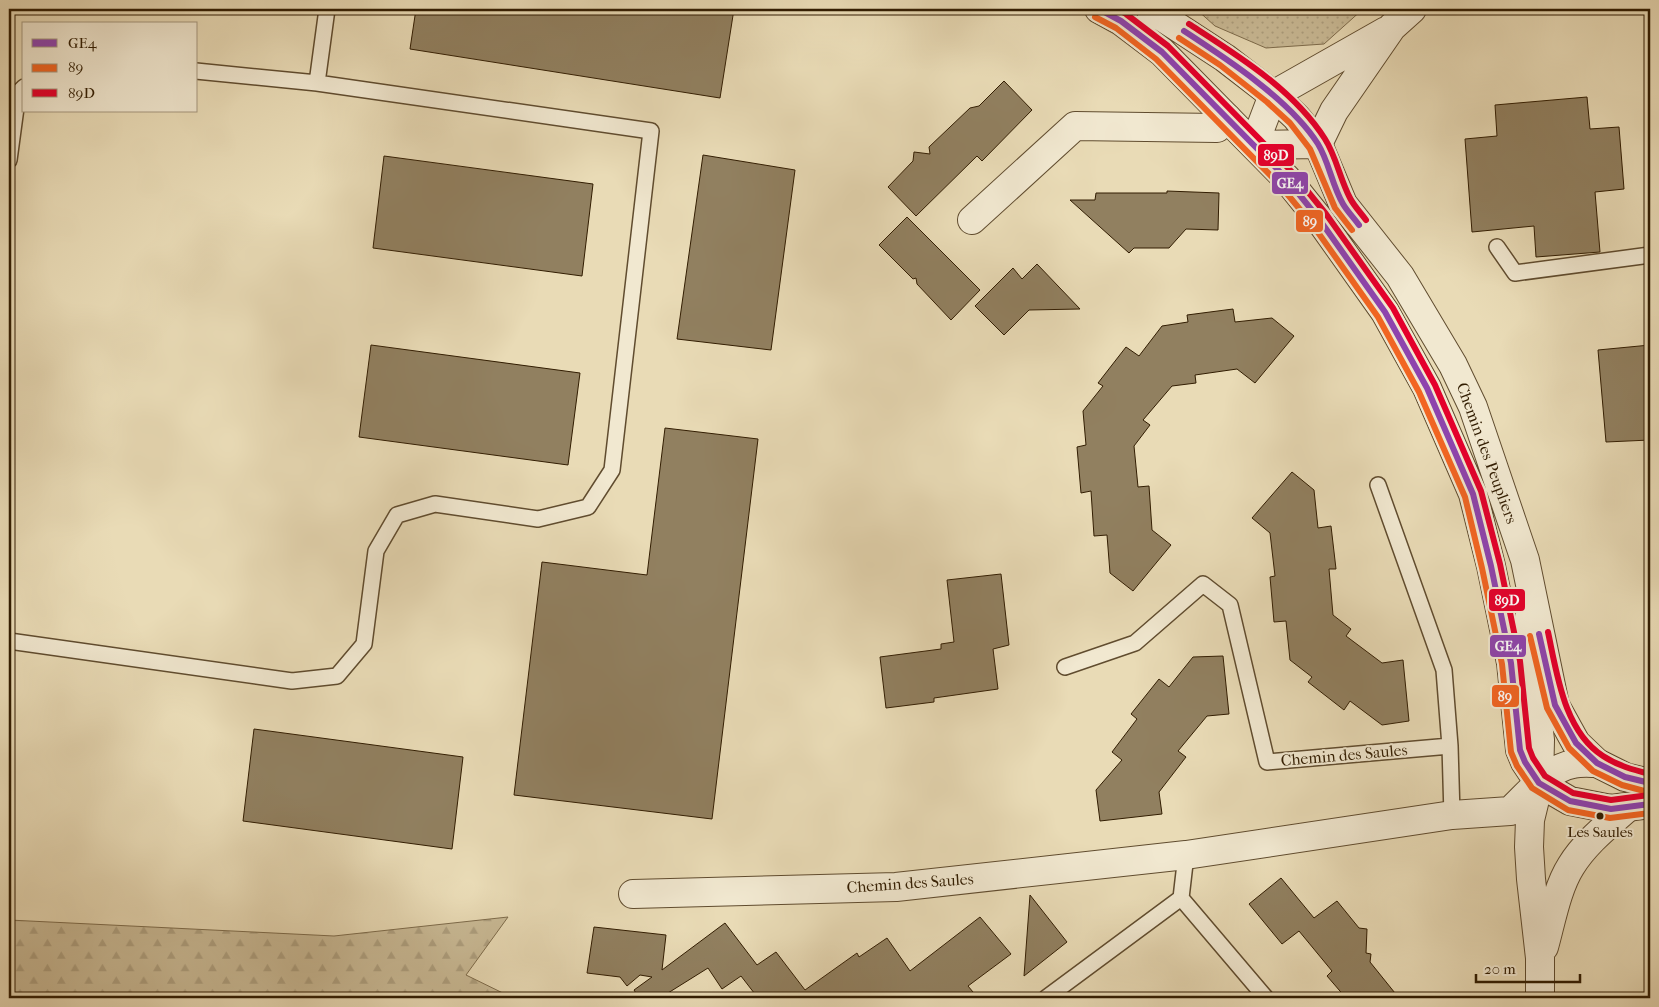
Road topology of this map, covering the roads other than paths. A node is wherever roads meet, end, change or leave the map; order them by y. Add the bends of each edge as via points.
1 (327, 9) edge
2 (1099, 9) edge
3 (1150, 9) edge
4 (1412, 9) edge
5 (1392, 27) junction
6 (198, 71) edge
7 (317, 83) junction
8 (22, 89) edge
9 (1273, 95) junction
10 (1227, 118) junction
11 (1318, 144) junction
12 (1254, 145) junction
13 (9, 160) edge
14 (972, 220) dead end
15 (1497, 247) dead end
16 (1650, 255) edge
17 (1378, 485) dead end
18 (1530, 591) junction
19 (9, 641) edge
20 (1065, 667) dead end
21 (1450, 746) junction
22 (1597, 763) junction
23 (1539, 783) junction
24 (1650, 783) edge
25 (1639, 805) edge
26 (1452, 815) junction
27 (1186, 855) junction
28 (633, 894) dead end
29 (1181, 898) junction
30 (1540, 958) junction
31 (1046, 998) edge
32 (1266, 998) edge
33 (1540, 998) edge

1 - 7 lane
2 - 10 street, Chemin des Peupliers via 1162,52
3 - 9 street, Chemin des Peupliers via 1225,58
4 - 5 street
5 - 9 street
5 - 11 street via 1334,111
6 - 7 lane
7 - 19 lane via 651,131 612,470 588,507 538,519 434,504 397,515 376,551 364,644 337,676 292,681
8 - 13 lane via 18,93
9 - 11 street, Chemin des Peupliers
9 - 12 street
10 - 12 street, Chemin des Peupliers
10 - 14 street via 1217,128 1076,126
11 - 12 street
11 - 18 street, Chemin des Peupliers via 1343,204 1400,276 1457,373 1473,407 1522,551
12 - 23 street, Chemin des Peupliers via 1319,219 1385,312 1427,388 1472,494 1493,573 1511,662 1520,750
15 - 16 lane via 1515,273
17 - 21 lane via 1444,670
18 - 22 street via 1555,705 1576,743
18 - 23 street via 1529,646 1540,740
20 - 21 lane, Chemin des Saules via 1134,643 1203,584 1230,605 1267,762
21 - 26 lane
22 - 23 street, Chemin des Saules via 1563,767
22 - 24 street via 1625,777
23 - 25 street, Chemin des Peupliers via 1570,801 1610,809
23 - 26 street, Chemin des Saules via 1510,811
23 - 30 street via 1530,820 1529,848
25 - 30 street via 1585,848 1570,867
26 - 27 street, Chemin des Saules
27 - 28 street, Chemin des Saules via 896,887
27 - 29 lane
29 - 31 lane
29 - 32 lane
30 - 33 street

